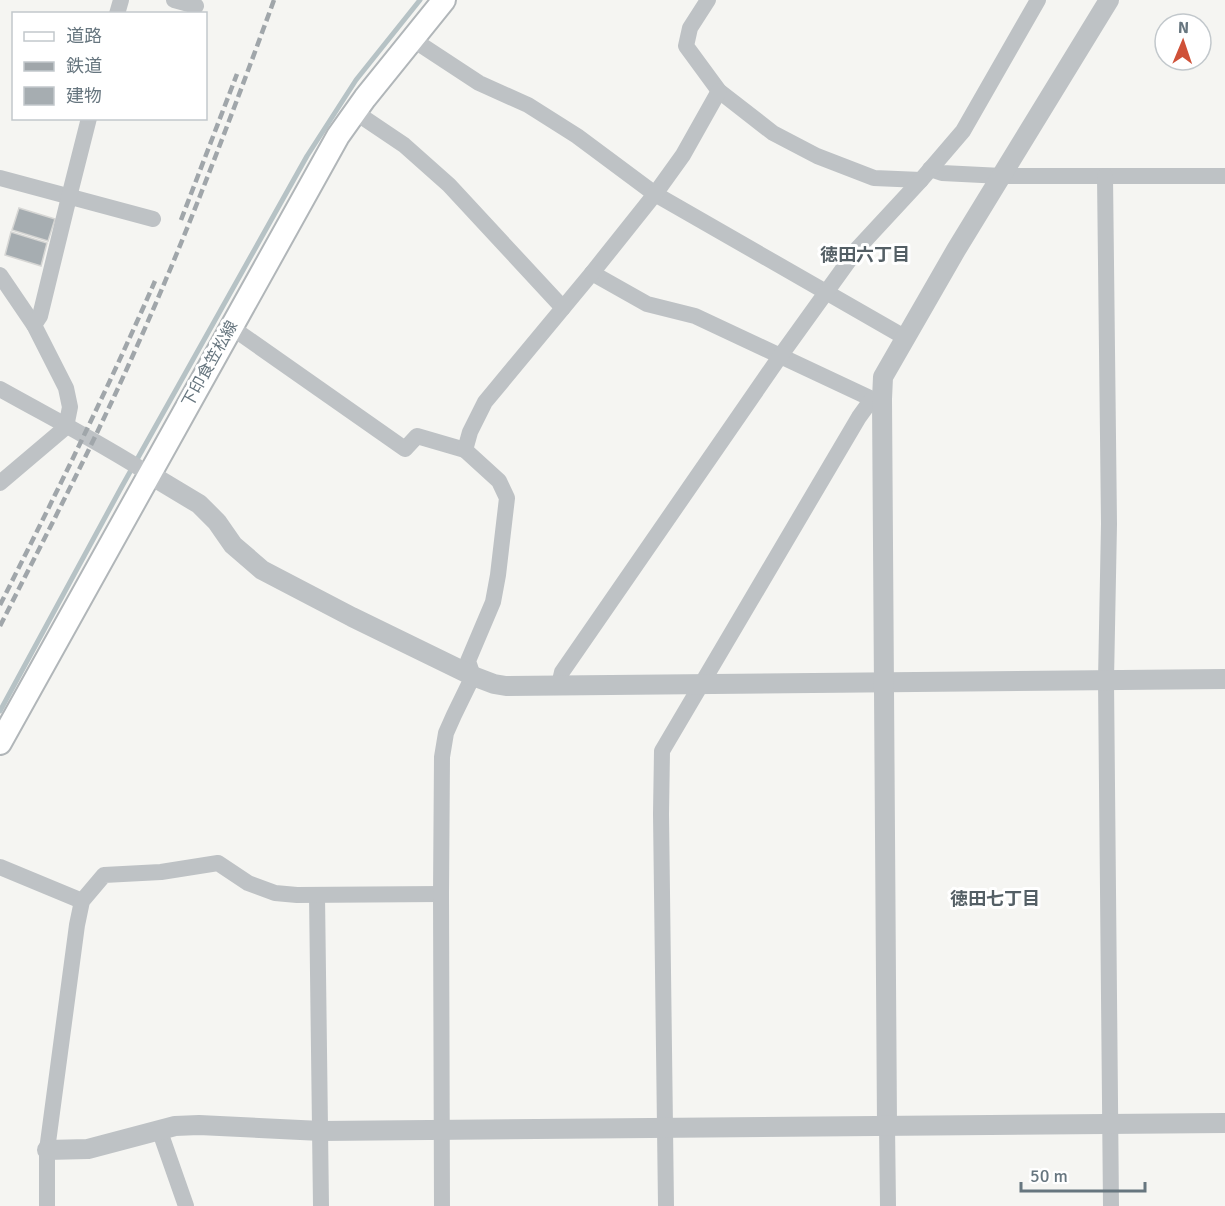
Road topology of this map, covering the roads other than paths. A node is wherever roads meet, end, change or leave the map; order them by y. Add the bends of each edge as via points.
1 (174, 0) edge
2 (444, 0) edge
3 (708, 0) edge
4 (1038, 0) edge
5 (1108, 0) edge
6 (196, 6) dead end
7 (412, 39) junction
8 (719, 91) junction
9 (355, 112) junction
10 (88, 120) edge
11 (926, 175) junction
12 (1002, 176) junction
13 (1105, 176) junction
14 (1225, 176) edge
15 (0, 178) edge
16 (655, 194) junction
17 (69, 197) junction
18 (153, 219) dead end
19 (592, 273) junction
20 (0, 275) edge
21 (826, 292) junction
22 (563, 308) junction
23 (34, 325) junction
24 (231, 327) junction
25 (906, 338) junction
26 (781, 355) junction
27 (0, 389) edge
28 (877, 399) junction
29 (66, 426) junction
30 (465, 450) junction
31 (146, 472) junction
32 (0, 483) edge
33 (473, 676) junction
34 (1225, 679) edge
35 (1106, 680) junction
36 (883, 682) junction
37 (559, 685) junction
38 (702, 685) junction
39 (0, 743) edge
40 (0, 867) edge
41 (441, 894) junction
42 (317, 895) junction
43 (82, 901) junction
44 (1225, 1123) edge
45 (1111, 1124) junction
46 (887, 1125) junction
47 (159, 1129) junction
48 (665, 1129) junction
49 (442, 1130) junction
50 (321, 1131) junction
51 (47, 1150) junction
52 (47, 1206) edge
53 (186, 1206) edge
54 (321, 1206) edge
55 (442, 1206) edge
56 (666, 1206) edge
57 (888, 1206) edge
58 (1112, 1206) edge

1 - 6 street
2 - 7 main road, 下印食笠松線
3 - 8 street via 690,28 686,46
4 - 11 street via 963,131
5 - 12 street
7 - 9 main road, 下印食笠松線
7 - 16 street via 478,83 528,105 567,129
8 - 11 street via 773,133 817,156 874,178
8 - 16 street via 683,155
9 - 22 street via 404,146 449,185
9 - 24 main road, 下印食笠松線
10 - 17 street
11 - 12 street
11 - 21 street via 858,248
12 - 13 street
12 - 25 street
13 - 14 street
13 - 35 street via 1109,512
15 - 17 street
16 - 19 street
16 - 21 street
17 - 18 street
17 - 23 street via 40,316
19 - 22 street
19 - 26 street via 647,304 695,316
20 - 23 street
21 - 25 street
21 - 26 street
22 - 30 street via 485,402
23 - 29 street via 66,388
24 - 30 street via 405,449 417,436
24 - 31 main road, 下印食笠松線
25 - 28 street via 883,377
26 - 28 street
26 - 37 street via 562,672
27 - 29 street
28 - 36 street
28 - 38 street via 859,417
29 - 31 street
29 - 32 street
30 - 33 street via 499,481 507,498 493,602 468,662
31 - 33 street via 199,504 233,545 262,570
31 - 39 main road, 下印食笠松線
33 - 37 street via 506,686
33 - 41 street via 453,715 442,757
34 - 35 street
35 - 36 street
35 - 45 street
36 - 38 street
36 - 46 street
37 - 38 street
38 - 48 street via 662,751
40 - 43 street
41 - 42 street
41 - 49 street
42 - 43 street via 275,893 248,883 218,863 104,875
42 - 50 street
43 - 51 street
44 - 45 street
45 - 46 street
45 - 58 street
46 - 48 street
46 - 57 street
47 - 50 street via 199,1125
47 - 51 street via 88,1149
47 - 53 street
48 - 49 street
48 - 56 street
49 - 50 street
49 - 55 street
50 - 54 street
51 - 52 street

